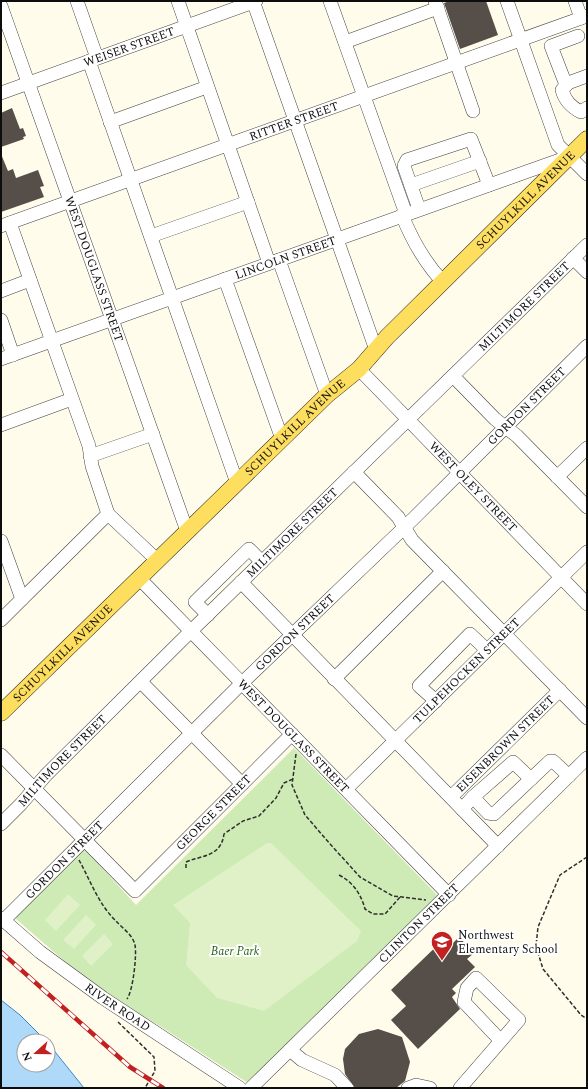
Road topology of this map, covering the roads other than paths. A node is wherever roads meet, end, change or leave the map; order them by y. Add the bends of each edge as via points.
1 (77, 1) edge
2 (178, 1) edge
3 (254, 1) edge
4 (330, 1) edge
5 (507, 1) edge
6 (575, 1) edge
7 (436, 5) edge
8 (1, 6) edge
9 (584, 17) edge
10 (187, 26) junction
11 (578, 36) dead end
12 (521, 40) junction
13 (345, 42) junction
14 (93, 60) junction
15 (457, 62) junction
16 (587, 76) edge
17 (28, 83) junction
18 (207, 87) junction
19 (565, 92) junction
20 (1, 93) edge
21 (364, 96) junction
22 (544, 105) junction
23 (473, 111) dead end
24 (585, 113) edge
25 (296, 120) junction
26 (110, 122) junction
27 (587, 139) edge
28 (228, 145) junction
29 (570, 156) junction
30 (480, 161) junction
31 (587, 174) edge
32 (131, 180) junction
33 (411, 185) junction
34 (489, 185) junction
35 (70, 201) junction
36 (248, 202) junction
37 (419, 210) junction
38 (404, 215) junction
39 (5, 224) edge
40 (151, 236) junction
41 (338, 239) junction
42 (587, 245) edge
43 (573, 258) junction
44 (274, 261) junction
45 (587, 272) edge
46 (225, 279) junction
47 (30, 280) junction
48 (443, 282) junction
49 (1, 291) edge
50 (173, 298) junction
51 (112, 319) junction
52 (1, 320) edge
53 (52, 341) junction
54 (587, 346) edge
55 (376, 350) junction
56 (7, 357) edge
57 (359, 369) junction
58 (453, 376) junction
59 (327, 395) junction
60 (72, 399) junction
61 (408, 420) junction
62 (1, 425) edge
63 (505, 427) junction
64 (153, 434) junction
65 (282, 439) junction
66 (587, 448) edge
67 (90, 456) junction
68 (354, 472) junction
69 (458, 473) junction
70 (557, 477) junction
71 (237, 483) junction
72 (587, 507) edge
73 (108, 514) junction
74 (404, 526) junction
75 (187, 531) junction
76 (1, 541) edge
77 (587, 552) edge
78 (157, 560) junction
79 (262, 562) junction
80 (443, 571) junction
81 (139, 578) junction
82 (561, 578) junction
83 (242, 582) junction
84 (22, 599) junction
85 (587, 604) edge
86 (208, 615) junction
87 (1, 620) edge
88 (191, 631) junction
89 (505, 634) junction
90 (292, 635) junction
91 (487, 650) junction
92 (334, 679) junction
93 (141, 682) junction
94 (242, 683) junction
95 (560, 690) junction
96 (436, 701) junction
97 (1, 713) edge
98 (587, 718) edge
99 (192, 733) junction
100 (295, 737) junction
101 (395, 741) junction
102 (503, 746) junction
103 (1, 756) edge
104 (587, 758) edge
105 (513, 762) junction
106 (569, 776) junction
107 (531, 779) junction
108 (242, 784) junction
109 (34, 789) junction
110 (346, 790) junction
111 (451, 797) junction
112 (473, 797) junction
113 (462, 808) junction
114 (1, 824) edge
115 (85, 840) junction
116 (498, 846) junction
117 (445, 898) junction
118 (2, 919) edge
119 (500, 1040) junction
120 (290, 1050) junction
121 (240, 1088) edge
122 (251, 1088) edge
123 (347, 1088) edge
124 (408, 1088) edge
125 (430, 1088) edge
126 (460, 1088) edge

1 - 14 street
2 - 10 street
3 - 10 street, WEISER STREET
3 - 25 street
4 - 13 street
5 - 12 street
6 - 9 street
7 - 13 street
7 - 15 street
8 - 17 street, WEST DOUGLASS STREET
9 - 12 street, RITTER STREET
10 - 14 street, WEISER STREET
10 - 18 street
11 - 19 street via 551,46
12 - 15 street, RITTER STREET
12 - 22 street
13 - 21 street
14 - 17 street, WEISER STREET
14 - 26 street
15 - 21 street, RITTER STREET
15 - 23 street
16 - 19 street
17 - 20 street, WEISER STREET
17 - 35 street, WEST DOUGLASS STREET
18 - 26 street
18 - 28 street
19 - 22 street
19 - 24 street via 572,107
21 - 25 street, RITTER STREET
21 - 38 street
22 - 29 street via 558,145
25 - 28 street, RITTER STREET
25 - 41 street
26 - 32 street
27 - 29 main road, SCHUYLKILL AVENUE
28 - 32 street, RITTER STREET
28 - 36 street
29 - 31 street
29 - 34 street, LINCOLN STREET
29 - 48 main road, SCHUYLKILL AVENUE
30 - 33 street
30 - 33 street via 472,140 468,138 407,160 404,166
30 - 34 street
32 - 35 street, RITTER STREET
32 - 40 street
33 - 37 street
34 - 37 street, LINCOLN STREET
35 - 39 street, RITTER STREET
35 - 51 street, WEST DOUGLASS STREET
36 - 40 street
36 - 44 street
37 - 38 street, LINCOLN STREET
38 - 41 street, LINCOLN STREET
38 - 48 street via 411,238 430,268
39 - 47 street
40 - 50 street
41 - 44 street, LINCOLN STREET
41 - 55 street
42 - 43 street, MILTIMORE STREET
43 - 45 street
43 - 58 street, MILTIMORE STREET
44 - 46 street, LINCOLN STREET
44 - 59 street
46 - 50 street, LINCOLN STREET
46 - 65 street
47 - 49 street
47 - 53 street
48 - 55 main road, SCHUYLKILL AVENUE
50 - 51 street, LINCOLN STREET
50 - 71 street
51 - 53 street, LINCOLN STREET
51 - 64 street, WEST DOUGLASS STREET
52 - 56 street
53 - 56 street, LINCOLN STREET
53 - 60 street
54 - 63 street, GORDON STREET
55 - 57 main road, SCHUYLKILL AVENUE
57 - 59 main road, SCHUYLKILL AVENUE
57 - 61 street, WEST OLEY STREET
58 - 61 street, MILTIMORE STREET
58 - 63 street
59 - 65 main road, SCHUYLKILL AVENUE
60 - 62 street
60 - 67 street via 89,446
61 - 68 street, MILTIMORE STREET
61 - 69 street, WEST OLEY STREET
63 - 69 street, GORDON STREET
63 - 70 street
64 - 67 street
64 - 75 street, WEST DOUGLASS STREET
65 - 71 main road, SCHUYLKILL AVENUE
66 - 70 street
67 - 73 street
68 - 74 street
68 - 79 street, MILTIMORE STREET
69 - 74 street, GORDON STREET
69 - 82 street, WEST OLEY STREET
70 - 72 street
71 - 75 main road, SCHUYLKILL AVENUE
73 - 78 street
73 - 84 street
74 - 80 street via 412,540
74 - 90 street, GORDON STREET
75 - 78 main road, SCHUYLKILL AVENUE
76 - 84 street
77 - 82 street, TULPEHOCKEN STREET
78 - 81 main road, SCHUYLKILL AVENUE
79 - 83 street, MILTIMORE STREET
79 - 86 street via 249,549 200,596 195,602
80 - 89 street
80 - 92 street
81 - 88 street, WEST DOUGLASS STREET
81 - 97 main road, SCHUYLKILL AVENUE
82 - 85 street, WEST OLEY STREET
82 - 89 street, TULPEHOCKEN STREET
83 - 86 street, MILTIMORE STREET
83 - 90 street
84 - 87 street
86 - 88 street, MILTIMORE STREET
88 - 93 street, MILTIMORE STREET
88 - 94 street, WEST DOUGLASS STREET
89 - 91 street, TULPEHOCKEN STREET
89 - 95 street
90 - 92 street
90 - 94 street, GORDON STREET
91 - 96 street, TULPEHOCKEN STREET
91 - 96 street via 470,634 419,686
92 - 101 street
93 - 99 street
93 - 109 street, MILTIMORE STREET
94 - 99 street, GORDON STREET
94 - 100 street, WEST DOUGLASS STREET
95 - 98 street
95 - 102 street, EISENBROWN STREET
96 - 101 street, TULPEHOCKEN STREET
99 - 108 street
99 - 115 street, GORDON STREET
100 - 108 street, GEORGE STREET
100 - 110 street, WEST DOUGLASS STREET
101 - 110 street, TULPEHOCKEN STREET
101 - 111 street
102 - 105 street via 513,757
102 - 111 street, EISENBROWN STREET
103 - 109 street
104 - 106 street, CLINTON STREET
105 - 107 street
105 - 112 street
106 - 107 street via 550,761
106 - 116 street, CLINTON STREET
107 - 112 street via 494,814 488,813
108 - 115 street, GEORGE STREET via 135,891
109 - 114 street, MILTIMORE STREET
109 - 115 street
110 - 117 street, WEST DOUGLASS STREET
111 - 113 street
112 - 113 street
113 - 116 street
115 - 118 street, GORDON STREET
116 - 117 street, CLINTON STREET
117 - 120 street, CLINTON STREET
118 - 121 street, RIVER ROAD via 40,952 119,1009
119 - 119 street via 519,1020 476,978 467,988 464,1002
119 - 126 street
120 - 122 street, CLINTON STREET
120 - 123 street via 302,1060 335,1075
124 - 125 street via 416,1085

